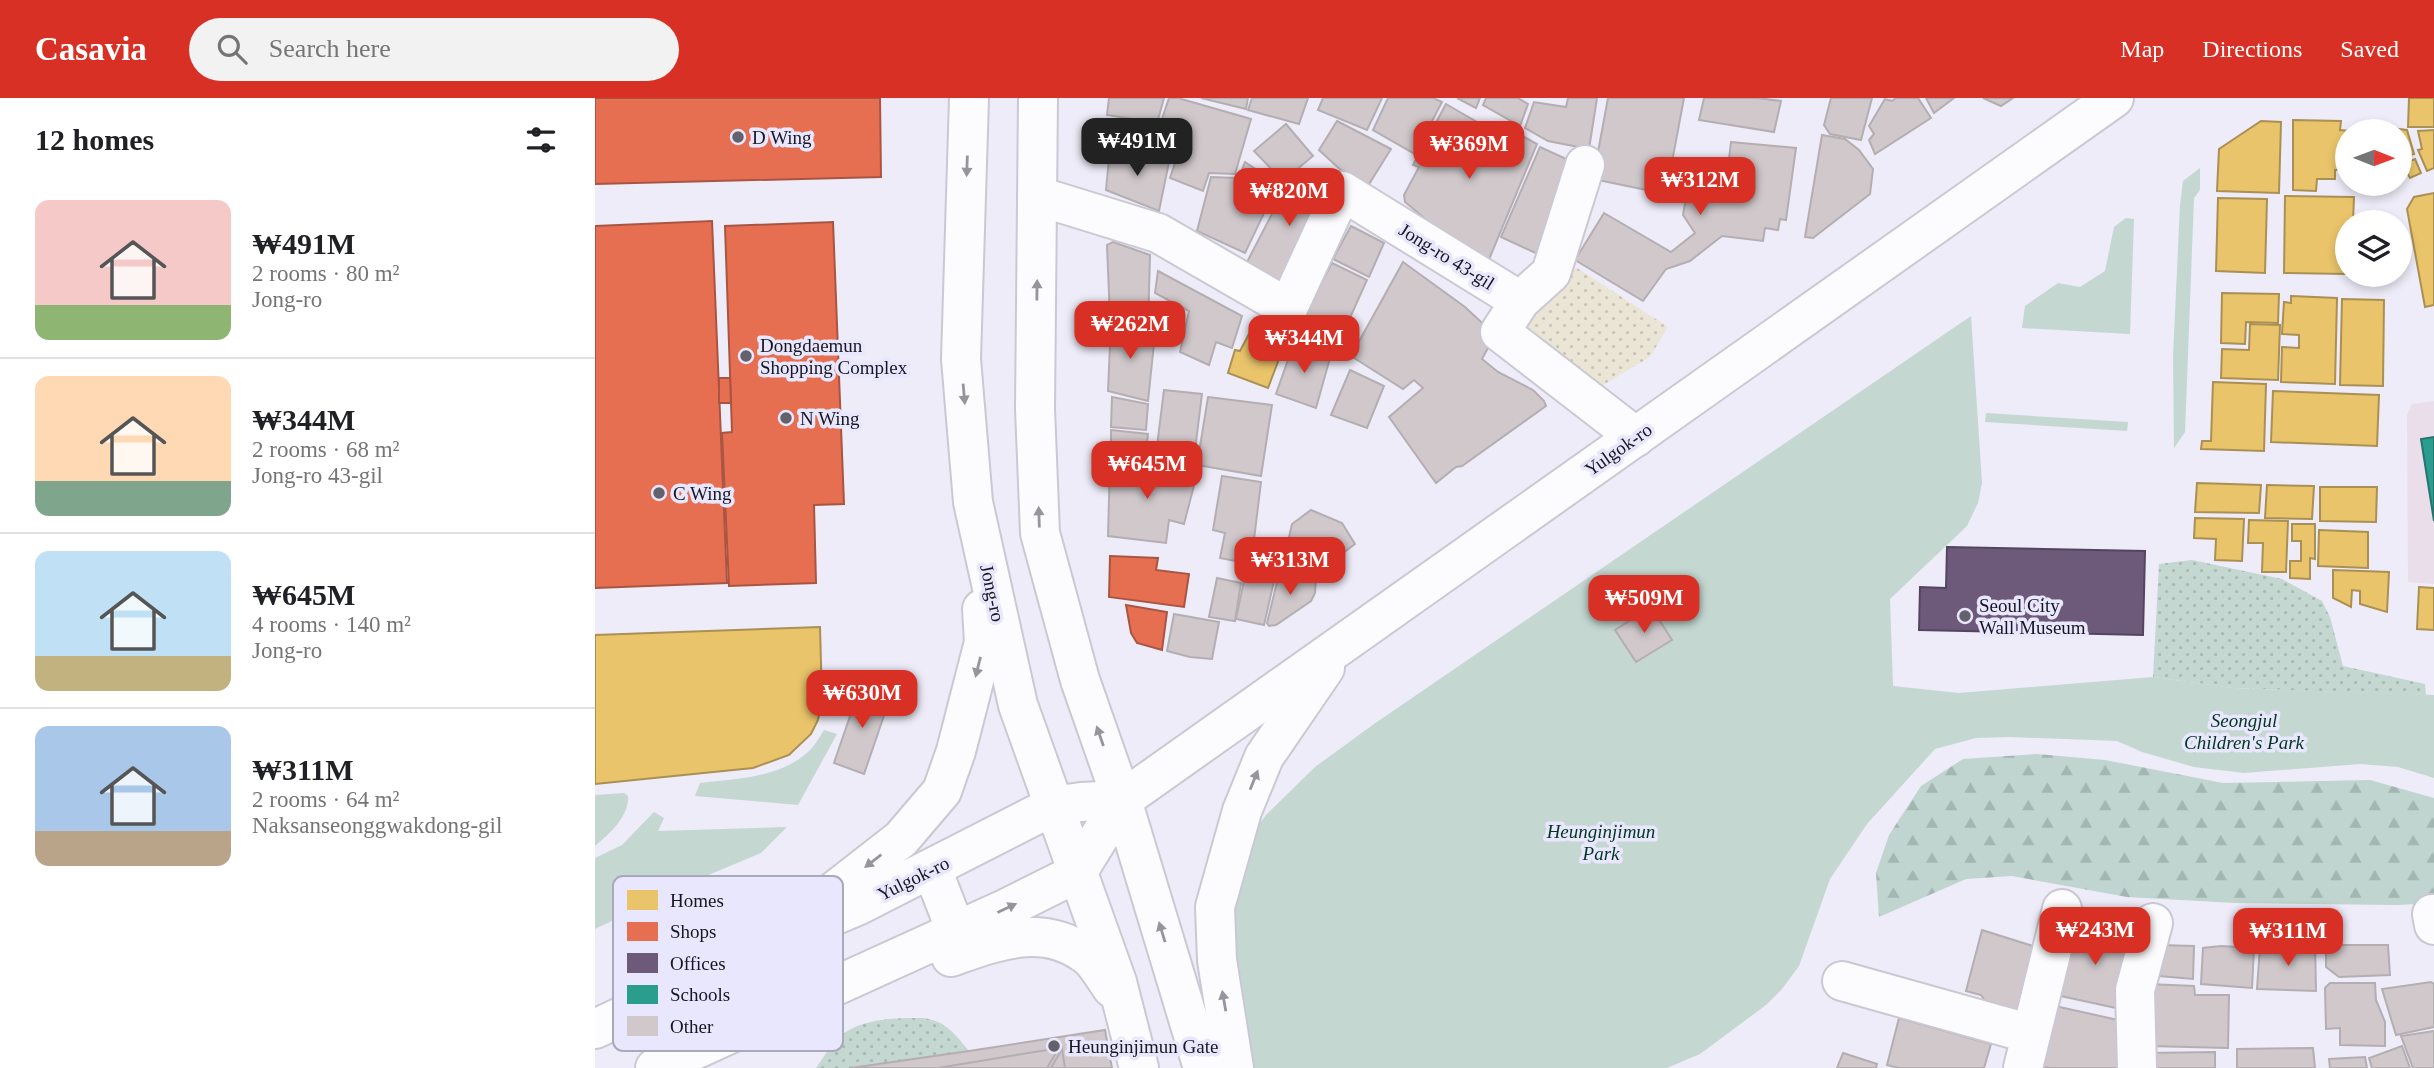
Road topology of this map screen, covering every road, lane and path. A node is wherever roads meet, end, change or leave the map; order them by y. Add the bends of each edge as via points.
1 (969, 98) edge
2 (1038, 98) edge
3 (2114, 98) edge
4 (1585, 165) dead end
5 (1038, 196) junction
6 (1520, 301) junction
7 (1636, 437) junction
8 (973, 502) junction
9 (1340, 646) junction
10 (1122, 800) junction
11 (1053, 806) junction
12 (932, 869) junction
13 (1077, 873) junction
14 (843, 885) edge
15 (2062, 909) dead end
16 (843, 912) edge
17 (2153, 923) dead end
18 (956, 931) junction
19 (1842, 981) dead end
20 (843, 982) edge
21 (843, 993) edge
22 (613, 1006) edge
23 (1123, 1006) junction
24 (595, 1011) edge
25 (613, 1021) edge
26 (595, 1029) edge
27 (692, 1051) edge
28 (2027, 1051) edge
29 (655, 1068) edge
30 (1139, 1068) edge
31 (1203, 1068) edge
32 (1234, 1068) edge
33 (2137, 1068) edge

1 -> 8 main road, Jong-ro via 961,359
2 - 5 main road
3 - 7 main road, Yulgok-ro
4 - 6 main road via 1551,273
5 - 6 main road, Jong-ro 43-gil via 1158,233 1288,308 1342,191
10 -> 5 main road via 1080,680 1040,533 1035,409
6 - 7 main road, Jong-ro 43-gil via 1500,332
7 - 9 main road, Yulgok-ro
8 - 11 main road, Jong-ro via 1018,705
8 -> 14 main road via 984,642 957,751 942,791 901,839
9 - 10 main road, Yulgok-ro
32 -> 9 main road via 1217,960 1215,907 1228,854 1263,757
10 - 11 main road, Yulgok-ro
10 - 13 main road, Yulgok-ro
31 -> 10 main road
11 - 12 main road, Yulgok-ro
11 - 13 main road, Jong-ro
12 - 16 main road, Yulgok-ro
12 - 18 main road
18 -> 13 main road
13 - 23 main road, Jong-ro
15 - 28 main road
17 - 33 main road via 2135,990
18 - 20 main road
19 - 28 main road
21 - 23 main road via 1007,938 1034,935 1087,954
22 - 24 main road
23 - 30 main road, Jong-ro
25 - 26 main road, Yulgok-ro
27 - 29 main road

